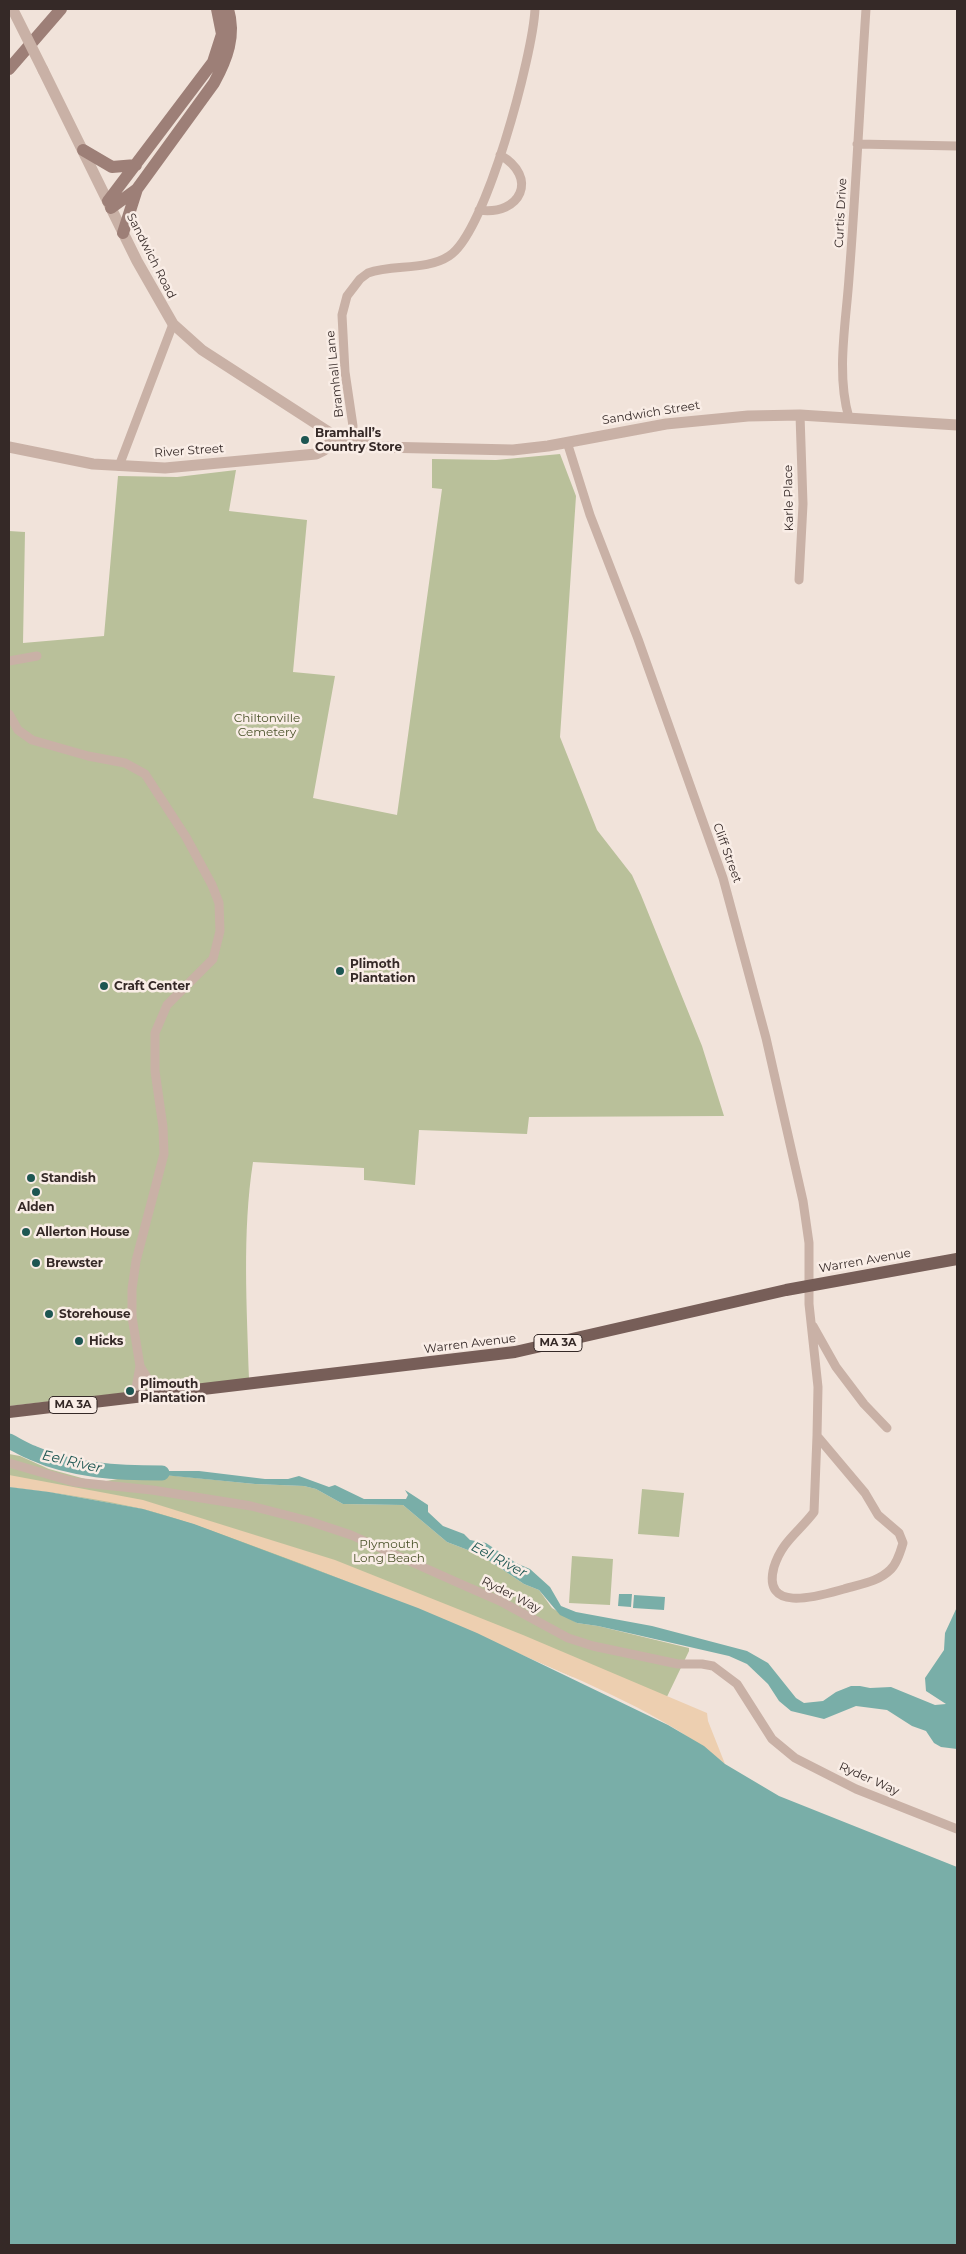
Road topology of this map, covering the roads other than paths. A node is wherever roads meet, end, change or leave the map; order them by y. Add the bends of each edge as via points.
1 (60, 9) edge
2 (217, 9) edge
3 (228, 9) edge
4 (535, 9) edge
5 (866, 9) edge
6 (13, 10) edge
7 (9, 69) edge
8 (857, 144) junction
9 (957, 146) edge
10 (83, 150) junction
11 (500, 155) junction
12 (136, 166) junction
13 (137, 189) junction
14 (109, 205) junction
15 (479, 210) junction
16 (123, 233) junction
17 (173, 324) junction
18 (800, 415) junction
19 (849, 418) junction
20 (957, 425) edge
21 (336, 436) junction
22 (350, 441) junction
23 (566, 442) junction
24 (9, 446) edge
25 (119, 466) junction
26 (799, 580) dead end
27 (37, 656) dead end
28 (9, 661) edge
29 (9, 714) edge
30 (957, 1259) edge
31 (809, 1285) junction
32 (811, 1321) junction
33 (140, 1366) junction
34 (153, 1396) junction
35 (137, 1398) junction
36 (9, 1412) edge
37 (887, 1428) dead end
38 (818, 1436) junction
39 (9, 1463) edge
40 (957, 1829) edge

1 - 7 main road
2 - 12 main road via 222,34 213,62
3 - 13 main road via 232,28 230,44 214,83
4 - 11 street, Bramhall Lane via 531,43
5 - 8 street, Curtis Drive
6 - 10 street, Sandwich Road, bridge
8 - 9 street
8 - 19 street, Curtis Drive via 844,370 845,404
10 - 12 main road via 112,167
10 - 14 street, Sandwich Road
11 - 15 street, Bramhall Lane
11 - 15 street via 513,162 519,173 522,183 519,197 500,210
12 - 14 main road
13 - 14 main road
13 - 16 main road
14 - 16 street, Sandwich Road
15 - 22 street, Bramhall Lane via 451,256 435,262 368,273 347,296 342,330 352,416
16 - 17 street, Sandwich Road
17 - 21 street, Sandwich Road via 202,350
17 - 25 street
18 - 19 street, Sandwich Street
18 - 23 street, Sandwich Street via 696,420
18 - 26 street, Karle Place via 803,504
19 - 20 street, Sandwich Street
21 - 22 street, Sandwich Road
21 - 25 street, River Street via 316,454 165,468
22 - 23 street, Sandwich Street via 392,448 479,451 520,450
23 - 31 street, Cliff Street via 729,896 803,1201 811,1262
24 - 25 street, River Street
27 - 28 street
29 - 33 street via 21,733 39,742 125,763 139,770 150,780 169,810 219,903 220,931 212,959 167,1005 156,1033 154,1071 164,1154 136,1261 132,1289 132,1317
30 - 31 main road, Warren Avenue / MA 3A
31 - 32 street, Cliff Street
31 - 34 main road, Warren Avenue / MA 3A via 515,1352
32 - 37 street via 836,1368
32 - 38 street, Cliff Street via 818,1387
33 - 34 street via 152,1386
33 - 35 street
34 - 35 main road, Warren Avenue / MA 3A
35 - 36 main road, Warren Avenue / MA 3A
38 - 38 street, Cliff Street via 865,1493 878,1515 899,1533 903,1543 893,1566 875,1580 819,1596 788,1598 774,1588 774,1569 789,1537 814,1512
39 - 40 street, Ryder Way via 74,1482 152,1490 251,1506 309,1521 351,1535 471,1588 568,1638 678,1664 713,1666 737,1684 767,1732 788,1753 856,1789

